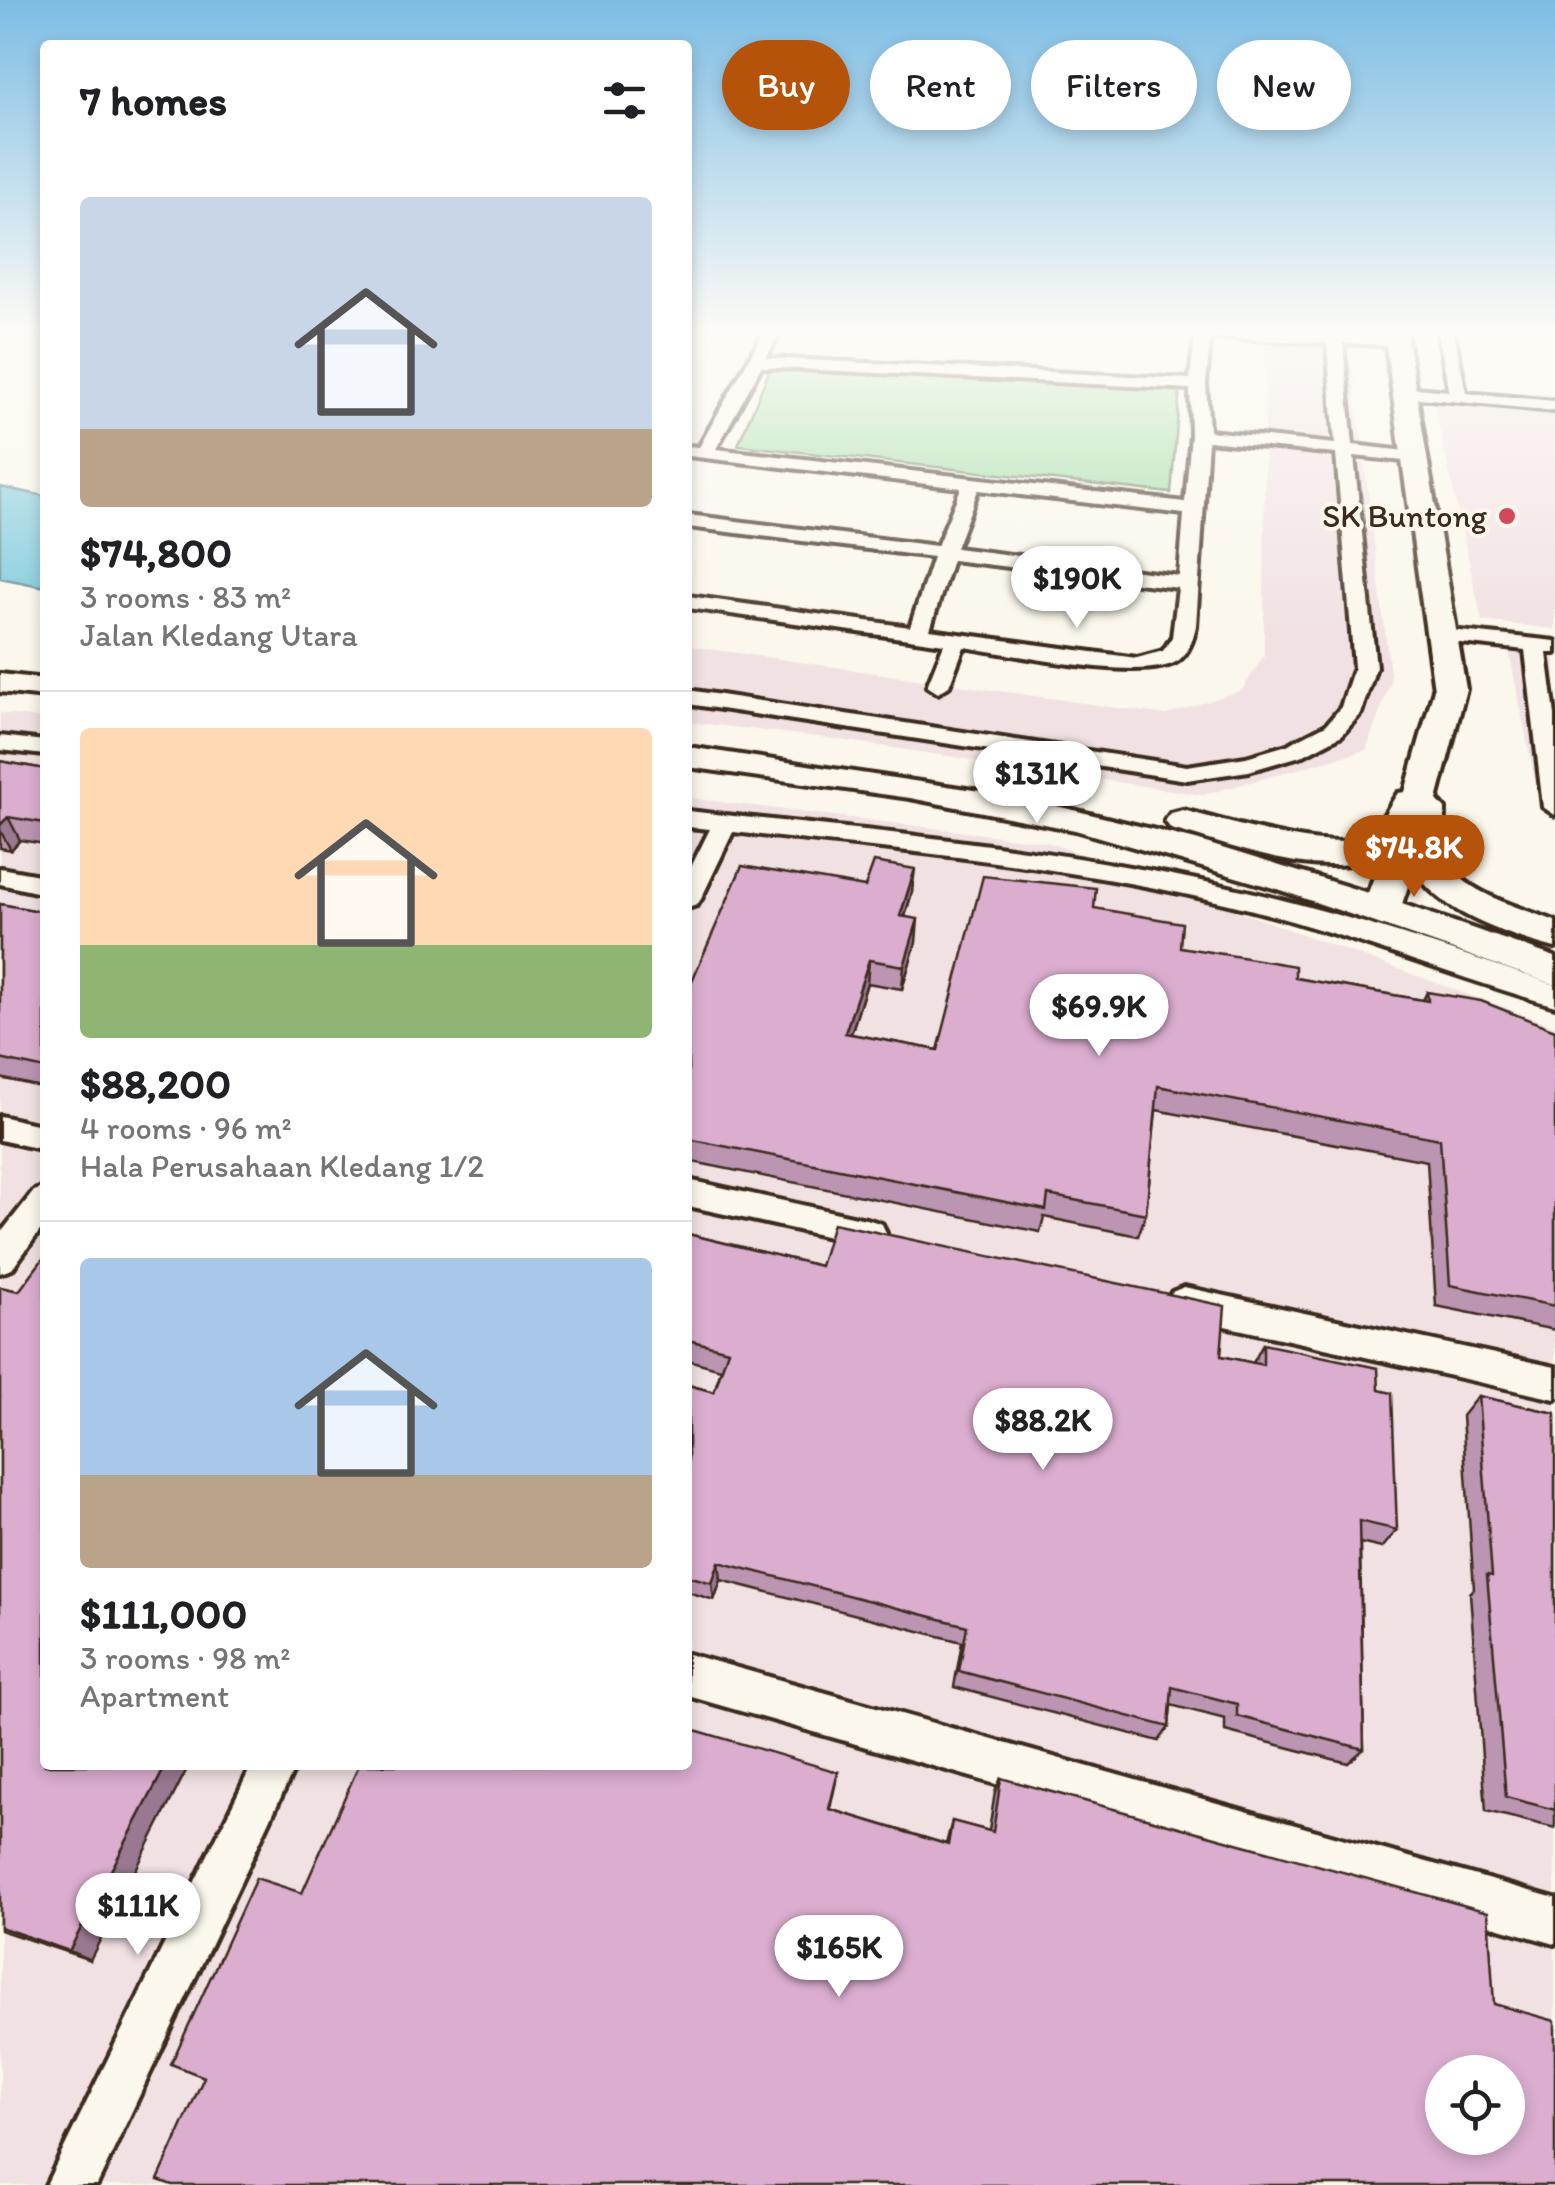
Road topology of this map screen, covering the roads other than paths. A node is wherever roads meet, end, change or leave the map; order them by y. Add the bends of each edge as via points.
1 (1341, 434) edge
2 (1410, 434) edge
3 (1200, 436) joint
4 (1342, 449) junction
5 (696, 452) edge
6 (1414, 457) junction
7 (973, 482) junction
8 (1193, 508) junction
9 (692, 521) edge
10 (944, 551) junction
11 (1187, 583) junction
12 (692, 603) edge
13 (918, 634) junction
14 (1441, 634) junction
15 (956, 640) junction
16 (1545, 646) edge
17 (0, 662) edge
18 (40, 666) edge
19 (0, 683) edge
20 (938, 686) dead end
21 (40, 687) edge
22 (692, 698) edge
23 (692, 737) edge
24 (0, 743) edge
25 (40, 747) edge
26 (692, 758) edge
27 (1432, 764) junction
28 (1555, 807) edge
29 (1109, 808) junction
30 (692, 819) edge
31 (725, 823) junction
32 (0, 876) edge
33 (40, 884) edge
34 (692, 891) edge
35 (1386, 900) junction
36 (1555, 935) edge
37 (1555, 949) edge
38 (1555, 971) edge
39 (1555, 996) edge
40 (0, 1128) edge
41 (40, 1137) edge
42 (692, 1194) edge
43 (40, 1206) edge
44 (900, 1240) edge
45 (0, 1258) edge
46 (1150, 1294) edge
47 (1555, 1383) edge
48 (692, 1676) edge
49 (273, 1770) edge
50 (1555, 1921) edge
51 (71, 2185) edge

1 - 4 street
2 - 6 main road
3 - 4 street
3 - 8 street
4 - 6 street
4 - 22 street via 1365,666 1348,716 1312,744 1210,772 1156,770
5 - 7 street
6 - 14 main road
7 - 8 street
7 - 10 street
8 - 11 street
9 - 10 street
10 - 11 street
10 - 13 street
11 - 15 street via 1182,648 1168,660 1137,665
12 - 13 street
13 - 15 street
14 - 16 street
14 - 27 main road via 1450,689
15 - 20 street
16 - 28 street
17 - 18 main road
19 - 21 main road
23 - 29 main road via 820,753
24 - 25 street
26 - 35 main road via 926,791 1126,832
27 - 29 main road via 1393,828 1375,847 1350,853
27 - 35 main road
27 - 36 main road via 1426,858 1440,880 1467,899
29 - 35 main road
30 - 31 street
31 - 34 street
31 - 39 street via 1172,884 1398,942
32 - 33 street
35 - 37 main road
35 - 38 main road
40 - 41 street
42 - 44 street
43 - 45 street
46 - 47 street
48 - 50 street
49 - 51 street

